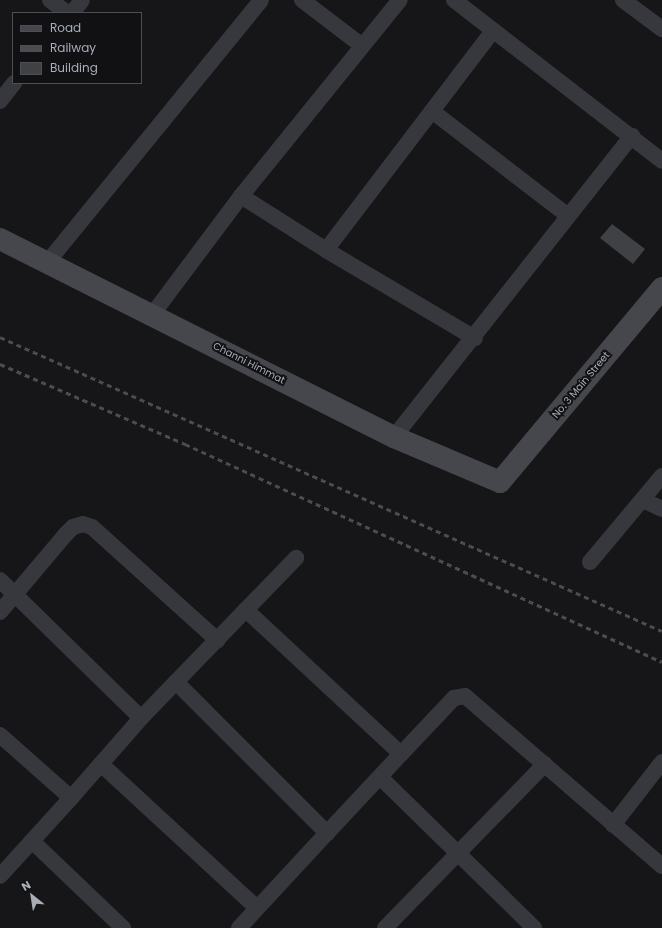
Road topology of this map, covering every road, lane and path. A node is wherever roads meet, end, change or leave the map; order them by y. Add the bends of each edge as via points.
1 (50, 0) edge
2 (82, 0) edge
3 (260, 0) edge
4 (302, 0) edge
5 (400, 0) edge
6 (454, 0) edge
7 (623, 0) edge
8 (66, 12) edge
9 (73, 12) edge
10 (662, 29) edge
11 (493, 31) junction
12 (360, 45) junction
13 (432, 111) junction
14 (632, 136) junction
15 (662, 161) edge
16 (241, 196) junction
17 (567, 215) junction
18 (0, 239) edge
19 (326, 250) junction
20 (46, 264) junction
21 (662, 288) edge
22 (152, 315) junction
23 (475, 338) junction
24 (394, 437) junction
25 (662, 476) edge
26 (500, 482) joint
27 (643, 500) junction
28 (662, 509) edge
29 (296, 558) dead end
30 (590, 562) dead end
31 (0, 580) edge
32 (15, 594) junction
33 (246, 610) junction
34 (0, 612) edge
35 (217, 640) junction
36 (176, 682) junction
37 (141, 718) junction
38 (0, 736) edge
39 (401, 754) junction
40 (662, 762) edge
41 (101, 764) junction
42 (545, 764) junction
43 (380, 777) junction
44 (71, 798) junction
45 (613, 825) junction
46 (327, 833) junction
47 (32, 841) junction
48 (456, 853) junction
49 (662, 866) edge
50 (0, 876) edge
51 (257, 908) junction
52 (123, 928) edge
53 (239, 928) edge
54 (385, 928) edge
55 (534, 928) edge

1 - 8 street
2 - 9 street
3 - 20 street
4 - 12 street
5 - 12 street
6 - 11 street
7 - 10 street
11 - 13 street
11 - 14 street
12 - 16 street
13 - 17 street
13 - 19 street
14 - 15 street
14 - 17 street
16 - 19 street
16 - 22 street
17 - 23 street
18 - 20 street, Channi Himmat
19 - 23 street
20 - 22 street, Channi Himmat
21 - 26 street, No. 3 Main Street
22 - 24 street, Channi Himmat
23 - 24 street
24 - 26 street, Channi Himmat
25 - 27 street
27 - 28 street
27 - 30 street
29 - 33 street
31 - 32 street
32 - 34 street
32 - 35 street via 66,534 73,527 83,524 92,527
32 - 37 street
33 - 35 street
33 - 39 street
35 - 36 street
36 - 37 street
36 - 46 street
37 - 41 street
38 - 44 street
39 - 42 street via 460,695 472,699
39 - 43 street
40 - 45 street
41 - 44 street
41 - 51 street
42 - 45 street
42 - 48 street
43 - 46 street
43 - 48 street
44 - 47 street
45 - 49 street
46 - 51 street
47 - 50 street
47 - 52 street
48 - 54 street
48 - 55 street
51 - 53 street

